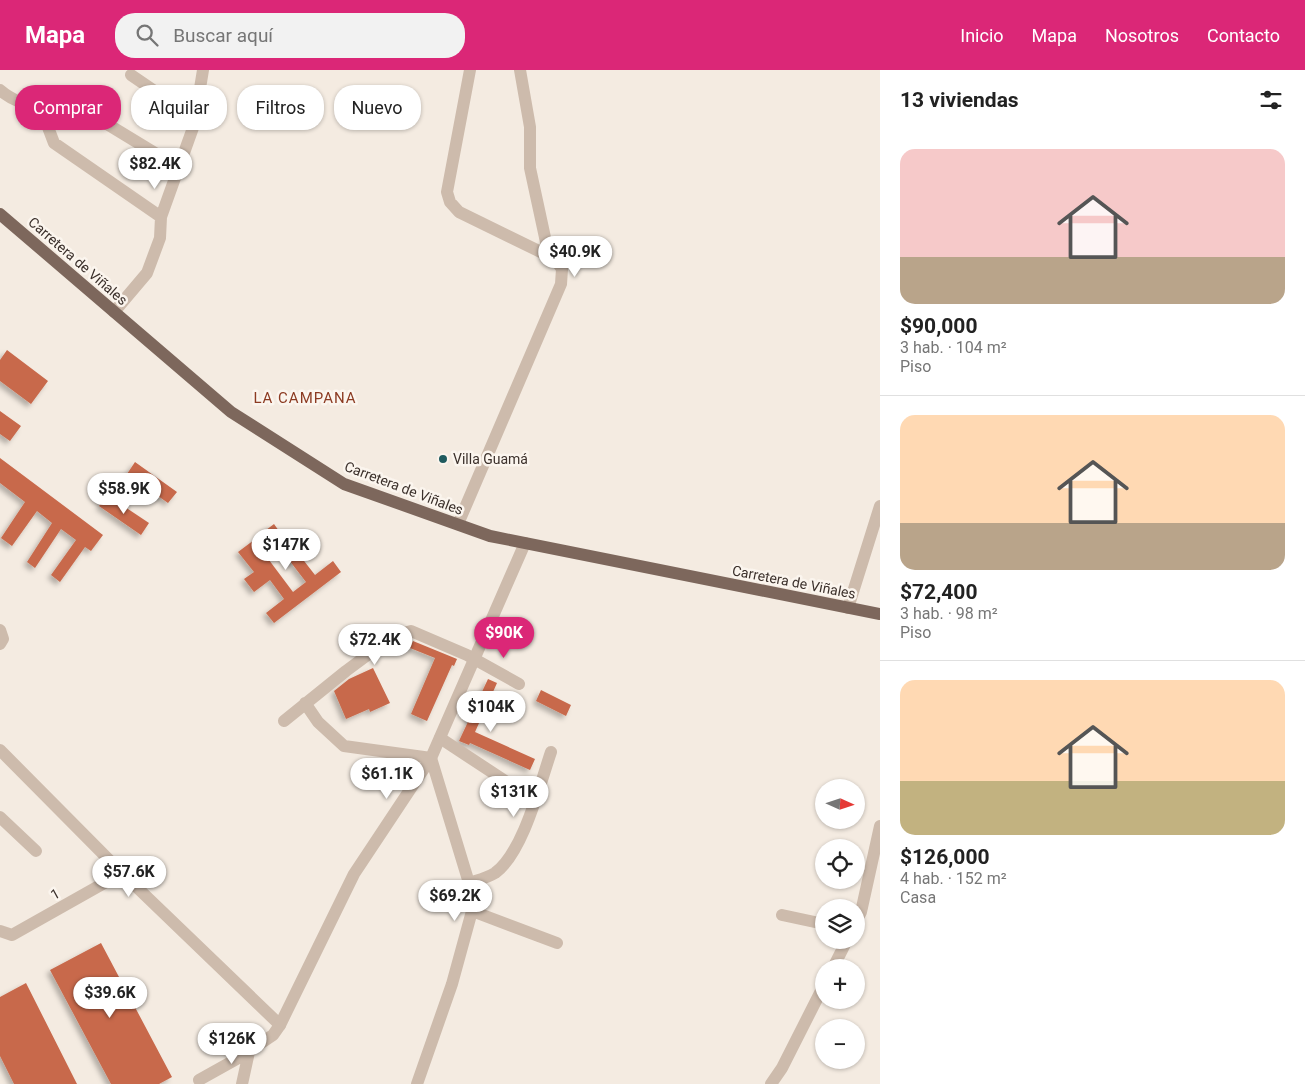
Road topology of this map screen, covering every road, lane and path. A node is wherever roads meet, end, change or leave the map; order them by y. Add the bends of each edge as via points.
1 (203, 70) edge
2 (470, 70) edge
3 (520, 70) edge
4 (131, 75) dead end
5 (146, 85) edge
6 (200, 85) edge
7 (0, 90) edge
8 (15, 100) edge
9 (49, 130) edge
10 (117, 130) edge
11 (192, 130) edge
12 (177, 172) junction
13 (0, 214) edge
14 (161, 217) junction
15 (549, 256) junction
16 (114, 312) junction
17 (880, 506) edge
18 (458, 524) junction
19 (526, 543) junction
20 (848, 608) junction
21 (880, 614) edge
22 (0, 630) edge
23 (0, 644) edge
24 (475, 659) junction
25 (519, 684) dead end
26 (305, 703) junction
27 (284, 720) dead end
28 (440, 738) junction
29 (0, 750) edge
30 (550, 752) dead end
31 (431, 758) junction
32 (534, 800) junction
33 (0, 818) edge
34 (880, 826) edge
35 (36, 851) dead end
36 (122, 873) junction
37 (470, 883) junction
38 (864, 899) edge
39 (472, 911) junction
40 (782, 915) dead end
41 (815, 922) edge
42 (0, 931) edge
43 (557, 943) dead end
44 (815, 1003) edge
45 (280, 1025) junction
46 (246, 1054) junction
47 (199, 1080) dead end
48 (242, 1084) edge
49 (417, 1084) edge
50 (772, 1084) edge

1 - 6 street
2 - 15 street via 447,192 450,202 459,212
3 - 15 street via 530,127 530,168
4 - 5 street
7 - 8 street
9 - 14 street via 54,143
10 - 12 street via 163,158
11 - 12 street
12 - 14 street
13 - 16 main road, Carretera de Viñales
14 - 16 street via 160,238 147,273
15 - 18 street via 562,269 561,284
16 - 18 main road, Carretera de Viñales via 231,412 344,484
17 - 20 street
18 - 19 main road, Carretera de Viñales via 490,536
19 - 20 main road, Carretera de Viñales
19 - 24 street
20 - 21 main road, Carretera de Viñales
22 - 23 street via 4,636
24 - 25 street
24 - 26 street via 411,631 393,636
24 - 28 street
26 - 27 street
26 - 31 street via 318,722 344,746
28 - 31 street
28 - 32 street
29 - 36 street
30 - 32 street
31 - 37 street
31 - 45 street via 354,874
32 - 37 street via 518,843 503,865 490,875
33 - 35 street
34 - 38 street
36 - 42 street, 1 via 12,935
36 - 45 street
37 - 39 street
39 - 43 street
39 - 49 street via 452,984
40 - 41 street
44 - 50 street
45 - 46 street via 273,1035
46 - 47 street
46 - 48 street

